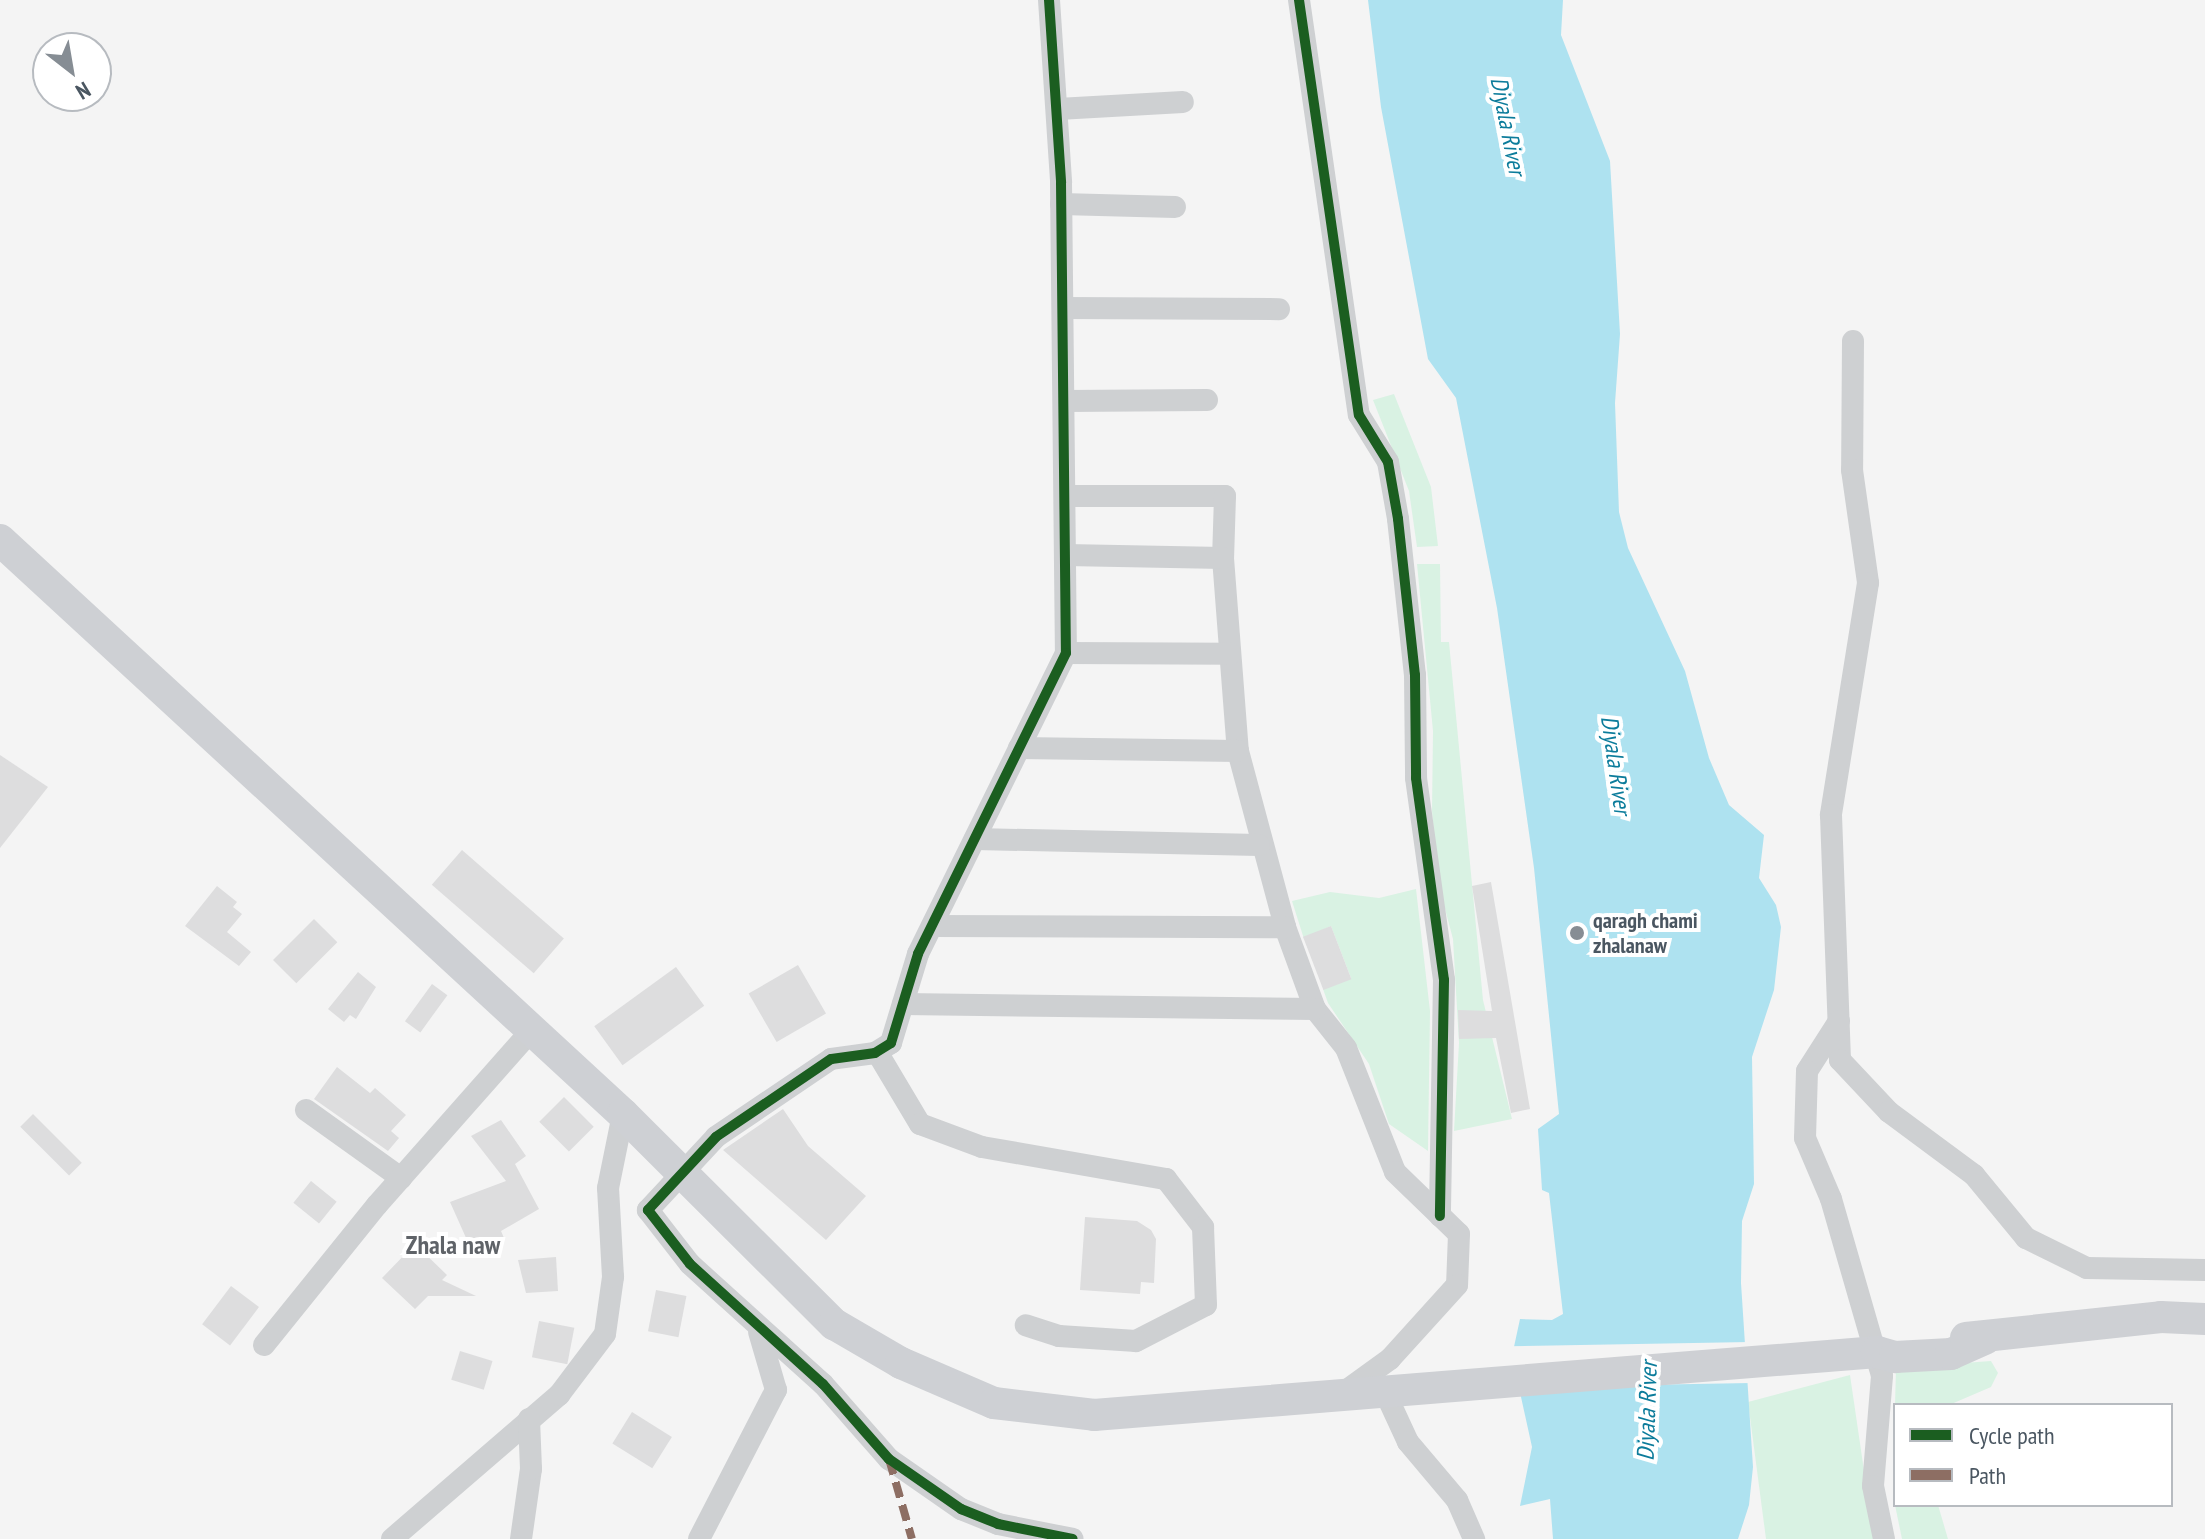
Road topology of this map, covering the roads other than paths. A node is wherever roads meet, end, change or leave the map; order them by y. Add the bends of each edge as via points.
1 (1049, 0) edge
2 (1299, 0) edge
3 (1183, 102) dead end
4 (1058, 109) junction
5 (1061, 204) junction
6 (1175, 207) dead end
7 (1064, 308) junction
8 (1279, 309) dead end
9 (1853, 341) dead end
10 (1207, 400) dead end
11 (1066, 401) junction
12 (1066, 496) junction
13 (0, 540) edge
14 (1066, 555) junction
15 (1223, 558) junction
16 (1066, 653) junction
17 (1230, 654) junction
18 (1019, 748) junction
19 (1238, 751) junction
20 (975, 839) junction
21 (1259, 845) junction
22 (932, 926) junction
23 (1285, 927) junction
24 (903, 1004) junction
25 (1315, 1009) junction
26 (1839, 1021) junction
27 (532, 1030) junction
28 (877, 1052) junction
29 (306, 1110) dead end
30 (623, 1114) junction
31 (685, 1176) junction
32 (401, 1178) junction
33 (1440, 1216) junction
34 (2205, 1270) edge
35 (2205, 1319) edge
36 (1026, 1325) dead end
37 (757, 1327) junction
38 (264, 1345) dead end
39 (1862, 1354) junction
40 (1384, 1390) junction
41 (1343, 1393) junction
42 (529, 1419) junction
43 (392, 1539) edge
44 (521, 1539) edge
45 (699, 1539) edge
46 (1073, 1539) edge
47 (1474, 1539) edge
48 (1884, 1539) edge

1 - 4 street
2 - 33 street via 1359,415 1388,462 1398,519 1415,675 1416,778 1444,980
3 - 4 street
4 - 5 street
5 - 6 street
5 - 7 street
7 - 8 street
7 - 11 street
9 - 26 street via 1852,470 1868,583 1831,815
10 - 11 street
11 - 12 street
12 - 14 street
12 - 15 street via 1225,496
13 - 27 main road
14 - 15 street
14 - 16 street
15 - 17 street
16 - 17 street
16 - 18 street
17 - 19 street
18 - 19 street
18 - 20 street
19 - 21 street
20 - 21 street
20 - 22 street
21 - 23 street
22 - 23 street
22 - 24 street
23 - 25 street
24 - 25 street
24 - 28 street via 891,1043
25 - 33 street via 1346,1048 1395,1172
26 - 34 street via 1840,1060 1889,1112 1974,1175 2026,1238 2087,1268
26 - 39 street via 1807,1071 1805,1138 1831,1199
27 - 30 main road
27 - 32 street
28 - 31 street via 831,1059 716,1137
28 - 36 street via 920,1124 982,1147 1166,1179 1203,1227 1206,1305 1136,1341 1059,1336
29 - 32 street
30 - 31 main road
30 - 42 street via 608,1188 613,1277 605,1334 581,1372
31 - 37 street via 648,1210 690,1264
31 - 41 main road via 834,1324 901,1363 994,1403 1094,1415
32 - 38 street
33 - 41 street via 1459,1234 1457,1285 1390,1359
35 - 39 main road via 2161,1317 1985,1339 1951,1354
37 - 45 street via 776,1390
37 - 46 street via 823,1384 889,1459 961,1509 998,1524
39 - 40 main road
39 - 48 street via 1882,1376 1873,1486
40 - 41 main road
40 - 47 street via 1408,1442 1457,1500
42 - 43 street
42 - 44 street via 531,1469

